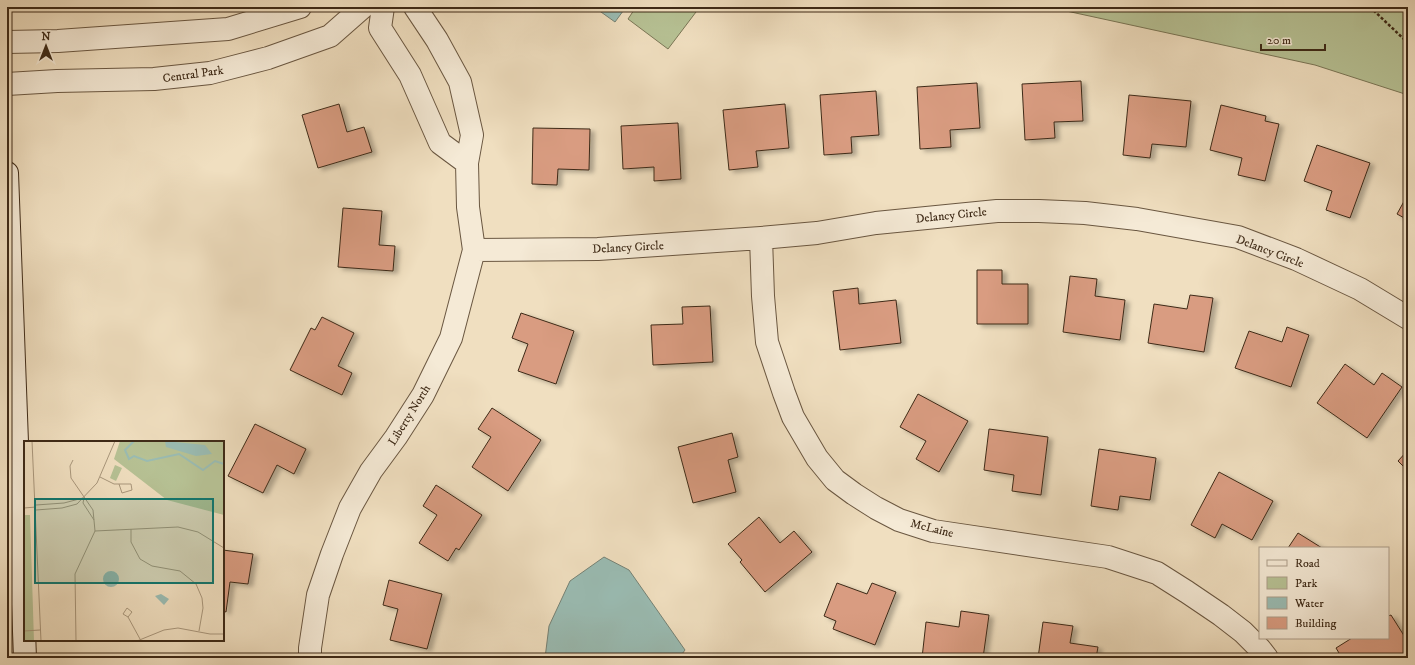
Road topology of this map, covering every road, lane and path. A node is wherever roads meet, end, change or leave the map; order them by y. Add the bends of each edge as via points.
1 (300, 7) edge
2 (363, 7) edge
3 (383, 7) edge
4 (415, 7) edge
5 (1370, 7) edge
6 (7, 42) edge
7 (1408, 43) edge
8 (7, 84) edge
9 (466, 163) junction
10 (7, 173) edge
11 (762, 238) junction
12 (474, 250) junction
13 (1408, 318) edge
14 (24, 631) edge
15 (24, 641) edge
16 (25, 658) edge
17 (310, 658) edge
18 (1267, 658) edge

1 - 6 street via 228,29 58,42
2 - 8 street, Central Park via 330,36 268,58 210,73 154,79
3 - 9 street via 380,28 410,75 440,143
4 - 9 street, Liberty North via 460,82 472,135
5 - 7 path
9 - 12 street, Liberty North via 468,207
10 - 14 street
11 - 12 street, Delancy Circle via 598,249
11 - 13 street, Delancy Circle via 997,210 1039,210 1137,219 1238,238 1296,260 1360,289
11 - 18 street, McLaine via 762,296 767,342 793,417 817,458 835,480 876,508 899,520 932,531 1108,557 1157,574 1221,615
12 - 17 street, Liberty North via 451,338 423,395 371,471 350,508 318,595
15 - 16 street

